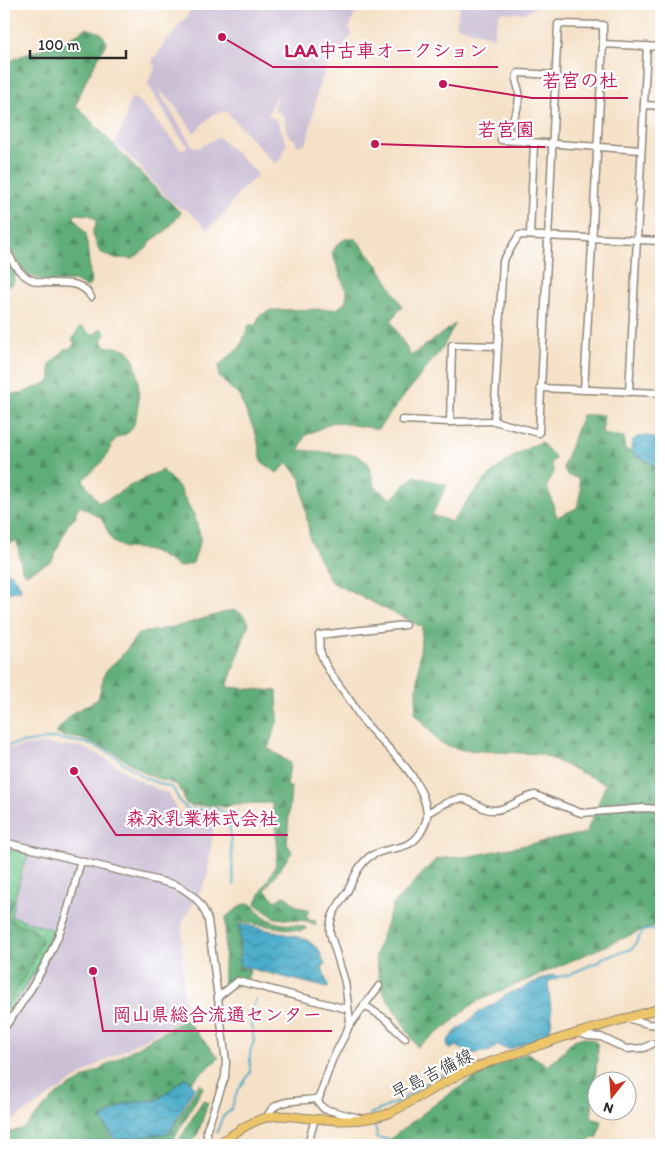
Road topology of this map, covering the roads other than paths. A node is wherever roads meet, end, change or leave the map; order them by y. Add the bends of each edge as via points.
1 (603, 44) junction
2 (647, 46) junction
3 (661, 47) edge
4 (556, 74) junction
5 (644, 106) junction
6 (661, 106) edge
7 (501, 140) dead end
8 (530, 142) junction
9 (553, 144) junction
10 (597, 147) junction
11 (642, 150) junction
12 (530, 235) junction
13 (549, 236) junction
14 (592, 238) junction
15 (637, 240) junction
16 (661, 241) edge
17 (4, 245) edge
18 (91, 297) dead end
19 (498, 346) junction
20 (540, 388) junction
21 (584, 390) junction
22 (629, 392) junction
23 (661, 393) edge
24 (402, 420) dead end
25 (494, 420) junction
26 (450, 422) junction
27 (405, 625) dead end
28 (661, 809) edge
29 (427, 813) junction
30 (4, 842) edge
31 (81, 861) junction
32 (379, 986) dead end
33 (218, 997) junction
34 (364, 1005) junction
35 (661, 1008) edge
36 (347, 1009) junction
37 (627, 1018) junction
38 (661, 1025) edge
39 (4, 1028) edge
40 (348, 1028) junction
41 (578, 1033) junction
42 (405, 1038) dead end
43 (652, 1044) dead end
44 (319, 1098) junction
45 (267, 1118) junction
46 (315, 1119) junction
47 (366, 1120) junction
48 (211, 1145) edge
49 (216, 1145) edge
50 (310, 1145) edge

1 - 2 street
1 - 4 street via 603,25 558,24
1 - 10 street
2 - 3 street
2 - 5 street
4 - 8 street via 518,73 516,77 519,92 516,113 506,130
4 - 9 street
5 - 6 street
5 - 11 street
7 - 8 street
8 - 9 street
8 - 12 street
9 - 10 street
9 - 13 street
10 - 11 street
10 - 14 street
11 - 15 street
12 - 13 street
12 - 19 street via 519,235 503,261
13 - 14 street
13 - 20 street
14 - 15 street
14 - 21 street
15 - 16 street
15 - 22 street
17 - 18 street via 17,269 30,279 48,284 75,284
19 - 25 street
19 - 26 street via 452,345
20 - 21 street
20 - 25 street via 540,433
21 - 22 street
22 - 23 street
24 - 26 street
25 - 26 street
27 - 29 street via 320,635 320,650 364,723 412,778
28 - 29 street via 581,813 535,795 496,810 463,798 457,799
29 - 36 street via 423,829 411,843 381,852 361,864 334,910 330,932 345,982
30 - 31 street
31 - 33 street via 176,885 196,897 208,920
31 - 39 street via 56,942 28,994
32 - 34 street
33 - 36 street via 238,981
33 - 48 street via 226,1070 207,1129
34 - 40 street
34 - 42 street via 387,1020
35 - 37 main road, 早島吉備線
36 - 40 street
37 - 38 street
37 - 41 main road, 早島吉備線
40 - 44 street via 332,1060
41 - 43 street via 601,1037 626,1049
41 - 47 main road, 早島吉備線 via 474,1068 390,1112
44 - 45 street via 285,1102 271,1109
44 - 47 street via 318,1102 324,1109
45 - 46 main road, 早島吉備線
45 - 49 main road, 早島吉備線 via 248,1125
46 - 47 main road, 早島吉備線
46 - 50 street

